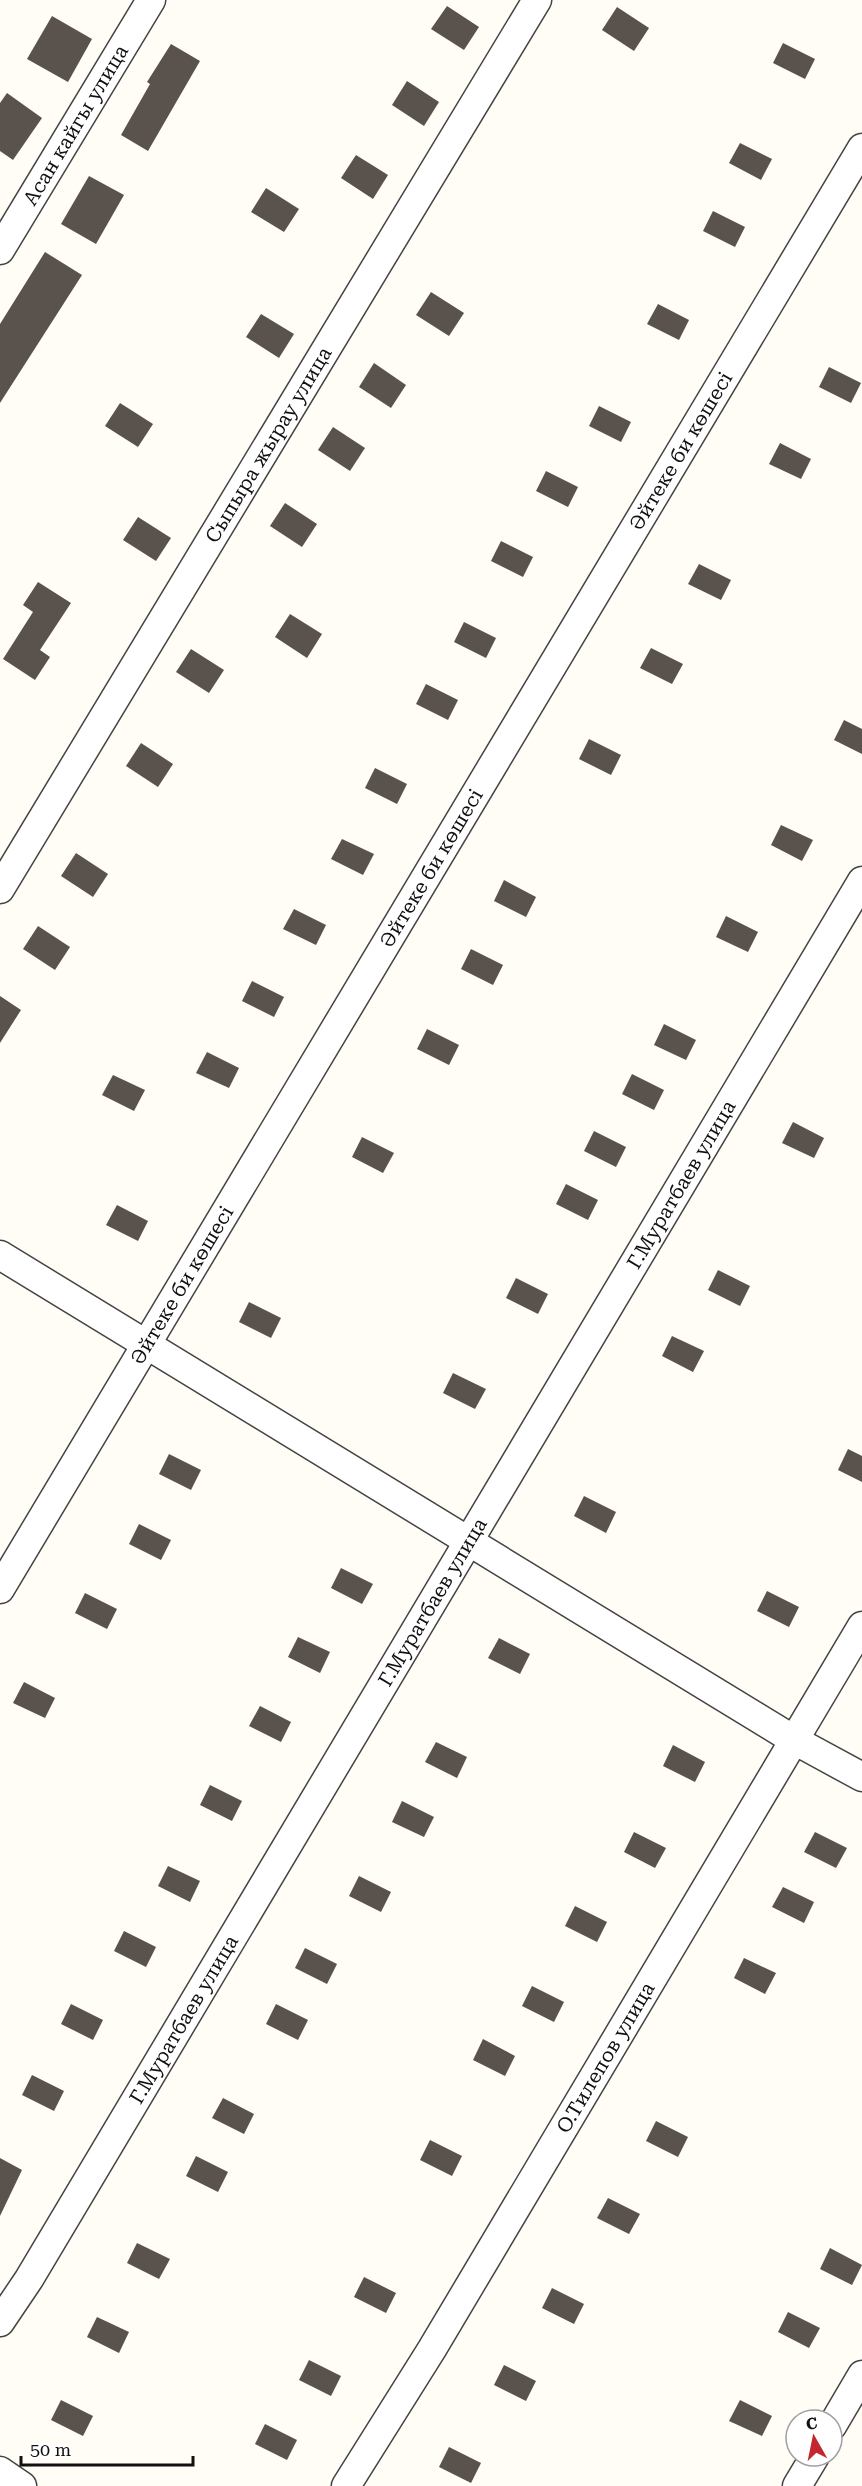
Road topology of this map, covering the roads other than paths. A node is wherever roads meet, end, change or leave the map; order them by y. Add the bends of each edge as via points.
1 (151, 0) edge
2 (537, 0) edge
3 (862, 148) edge
4 (0, 250) edge
5 (862, 881) edge
6 (0, 889) edge
7 (0, 1256) edge
8 (146, 1342) junction
9 (470, 1543) junction
10 (0, 1589) edge
11 (862, 1626) edge
12 (794, 1740) junction
13 (862, 1777) edge
14 (0, 2322) edge
15 (862, 2375) edge
16 (843, 2408) edge
17 (807, 2468) edge
18 (0, 2471) edge
19 (22, 2486) edge
20 (346, 2486) edge
21 (797, 2486) edge

1 - 4 street, Асан кайгы улица
2 - 6 street, Сыпыра жырау улица
3 - 8 street, Әйтеке би көшесі
5 - 9 street, Г.Муратбаев улица
7 - 8 street
8 - 9 street
8 - 10 street, Әйтеке би көшесі
9 - 12 street
9 - 14 street, Г.Муратбаев улица via 29,2280
11 - 12 street, О.Тилепов улица
12 - 13 street
12 - 20 street, О.Тилепов улица via 432,2349
15 - 16 street
17 - 21 street
18 - 19 street

